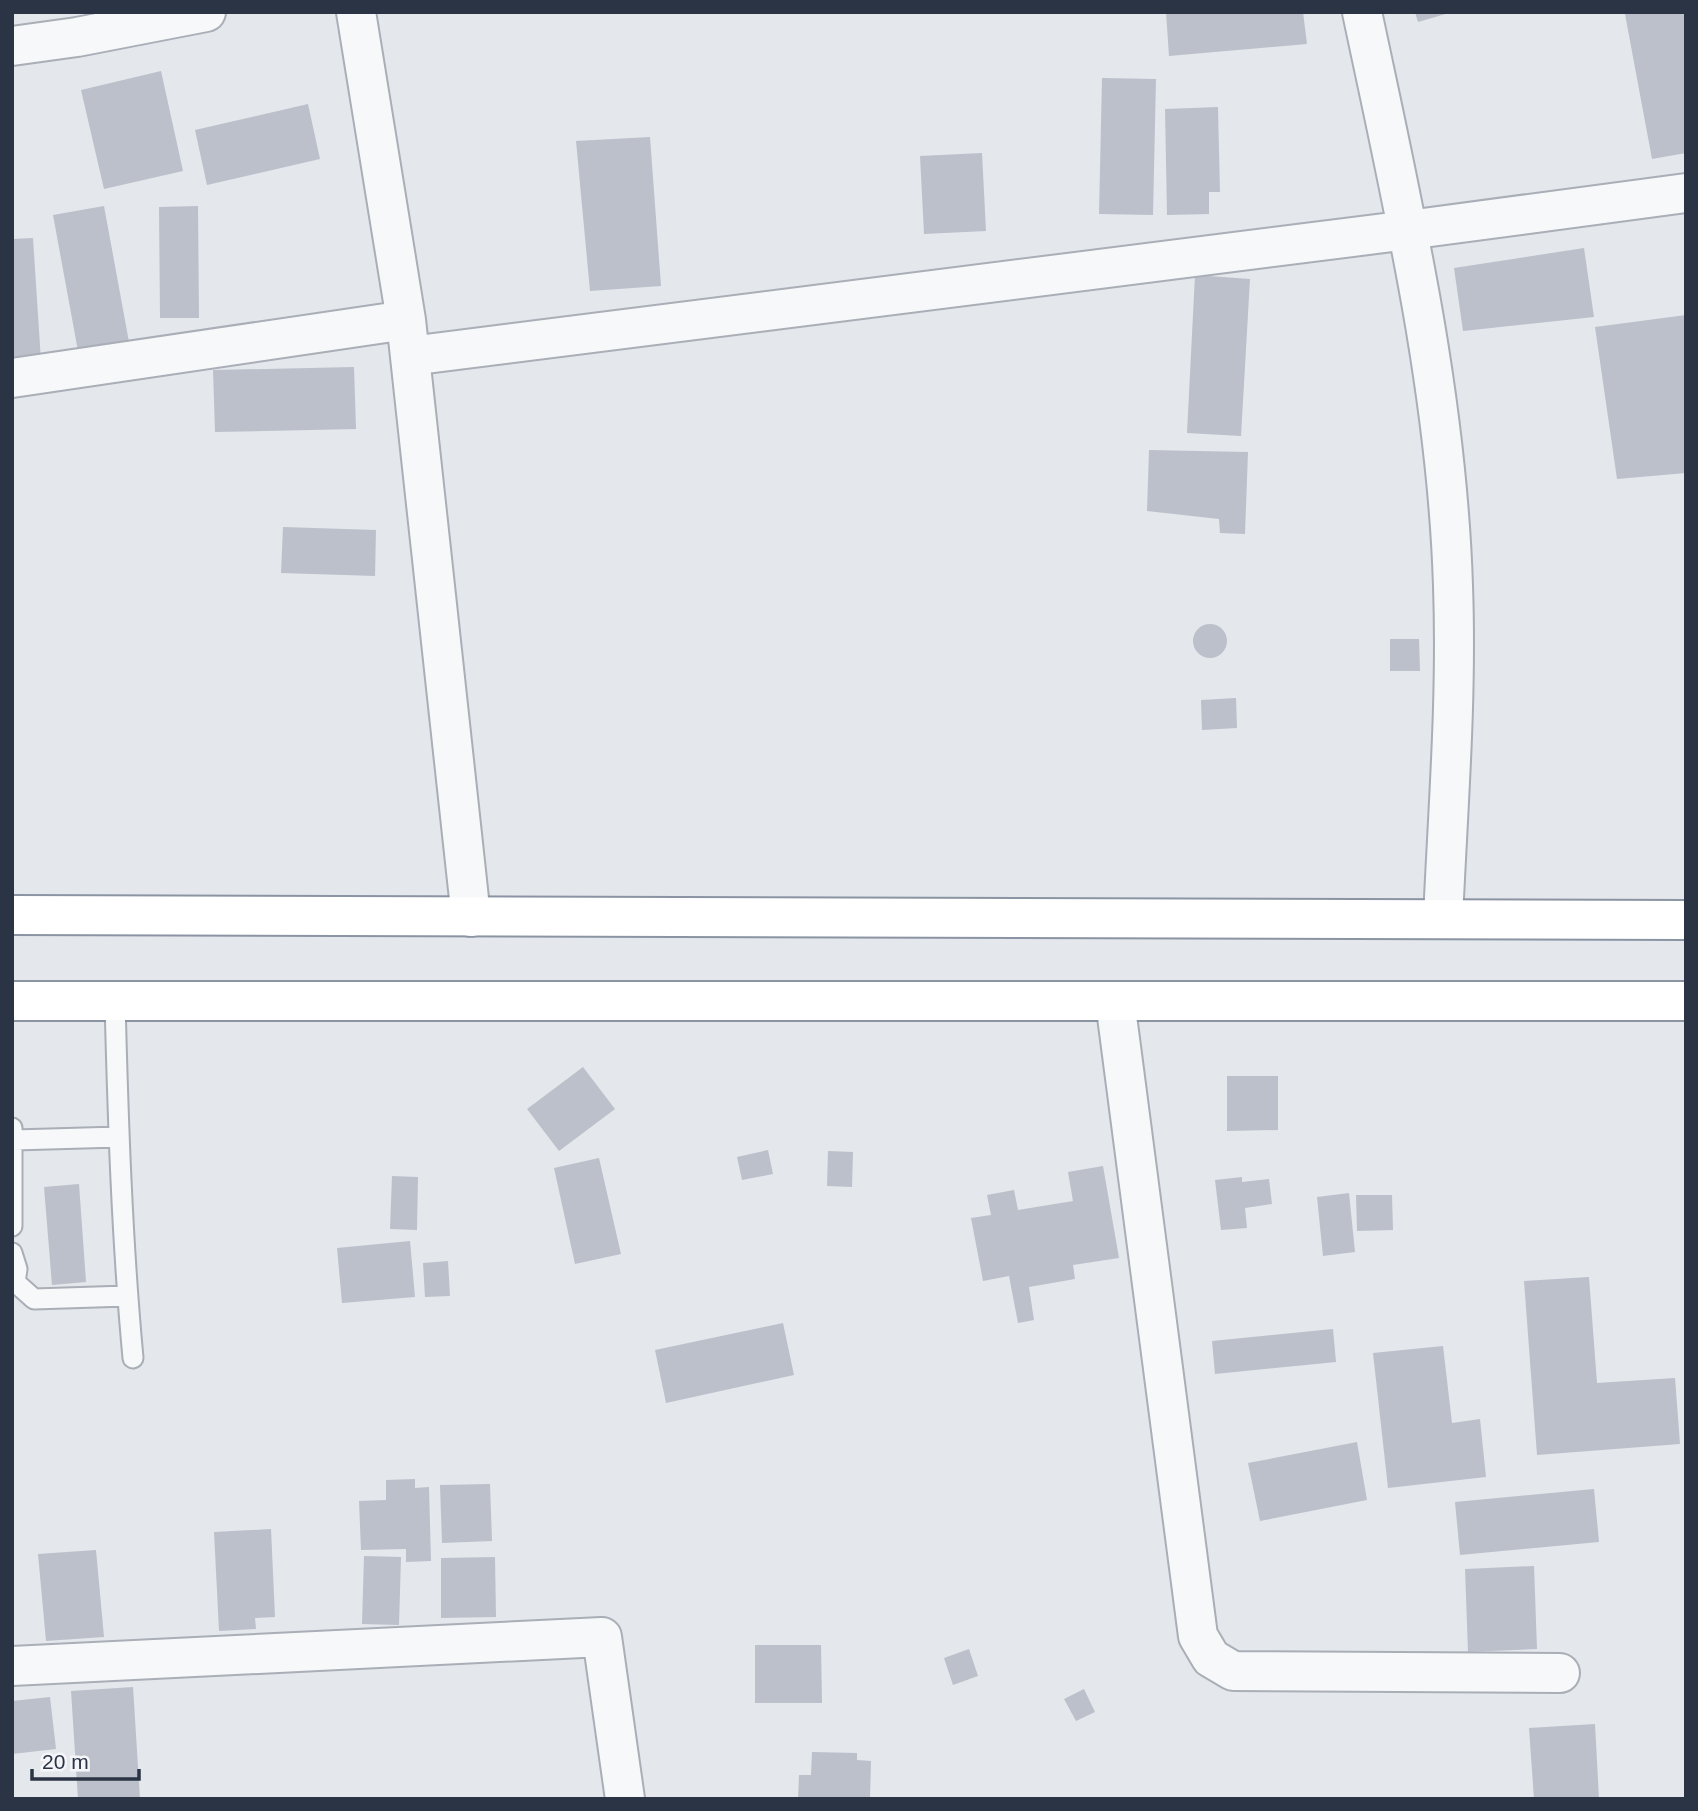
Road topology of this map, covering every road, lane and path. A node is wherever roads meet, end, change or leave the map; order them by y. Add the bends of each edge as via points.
1 (206, 12) edge
2 (356, 12) edge
3 (1362, 12) edge
4 (12, 46) edge
5 (1686, 193) edge
6 (1408, 230) junction
7 (408, 338) junction
8 (12, 378) edge
9 (12, 915) edge
10 (471, 917) junction
11 (1443, 919) junction
12 (1686, 920) edge
13 (12, 1001) edge
14 (115, 1001) junction
15 (1686, 1001) edge
16 (1115, 1002) junction
17 (13, 1133) edge
18 (119, 1137) junction
19 (12, 1226) edge
20 (12, 1253) edge
21 (127, 1296) junction
22 (133, 1358) dead end
23 (12, 1666) edge
24 (1560, 1673) dead end
25 (625, 1799) edge

1 - 4 street
2 - 7 street
3 - 6 street
5 - 6 street
6 - 7 street
6 - 11 street via 1442,439 1453,586 1453,716
7 - 8 street
7 - 10 street
9 - 10 highway
10 - 11 highway
11 - 12 highway
13 - 14 highway
14 - 16 highway
14 - 18 lane
15 - 16 highway
16 - 24 street via 1198,1636 1211,1658 1233,1671
17 - 18 lane
17 - 19 lane
18 - 21 lane
20 - 21 lane via 15,1282 34,1300
21 - 22 lane
23 - 25 street via 602,1637

